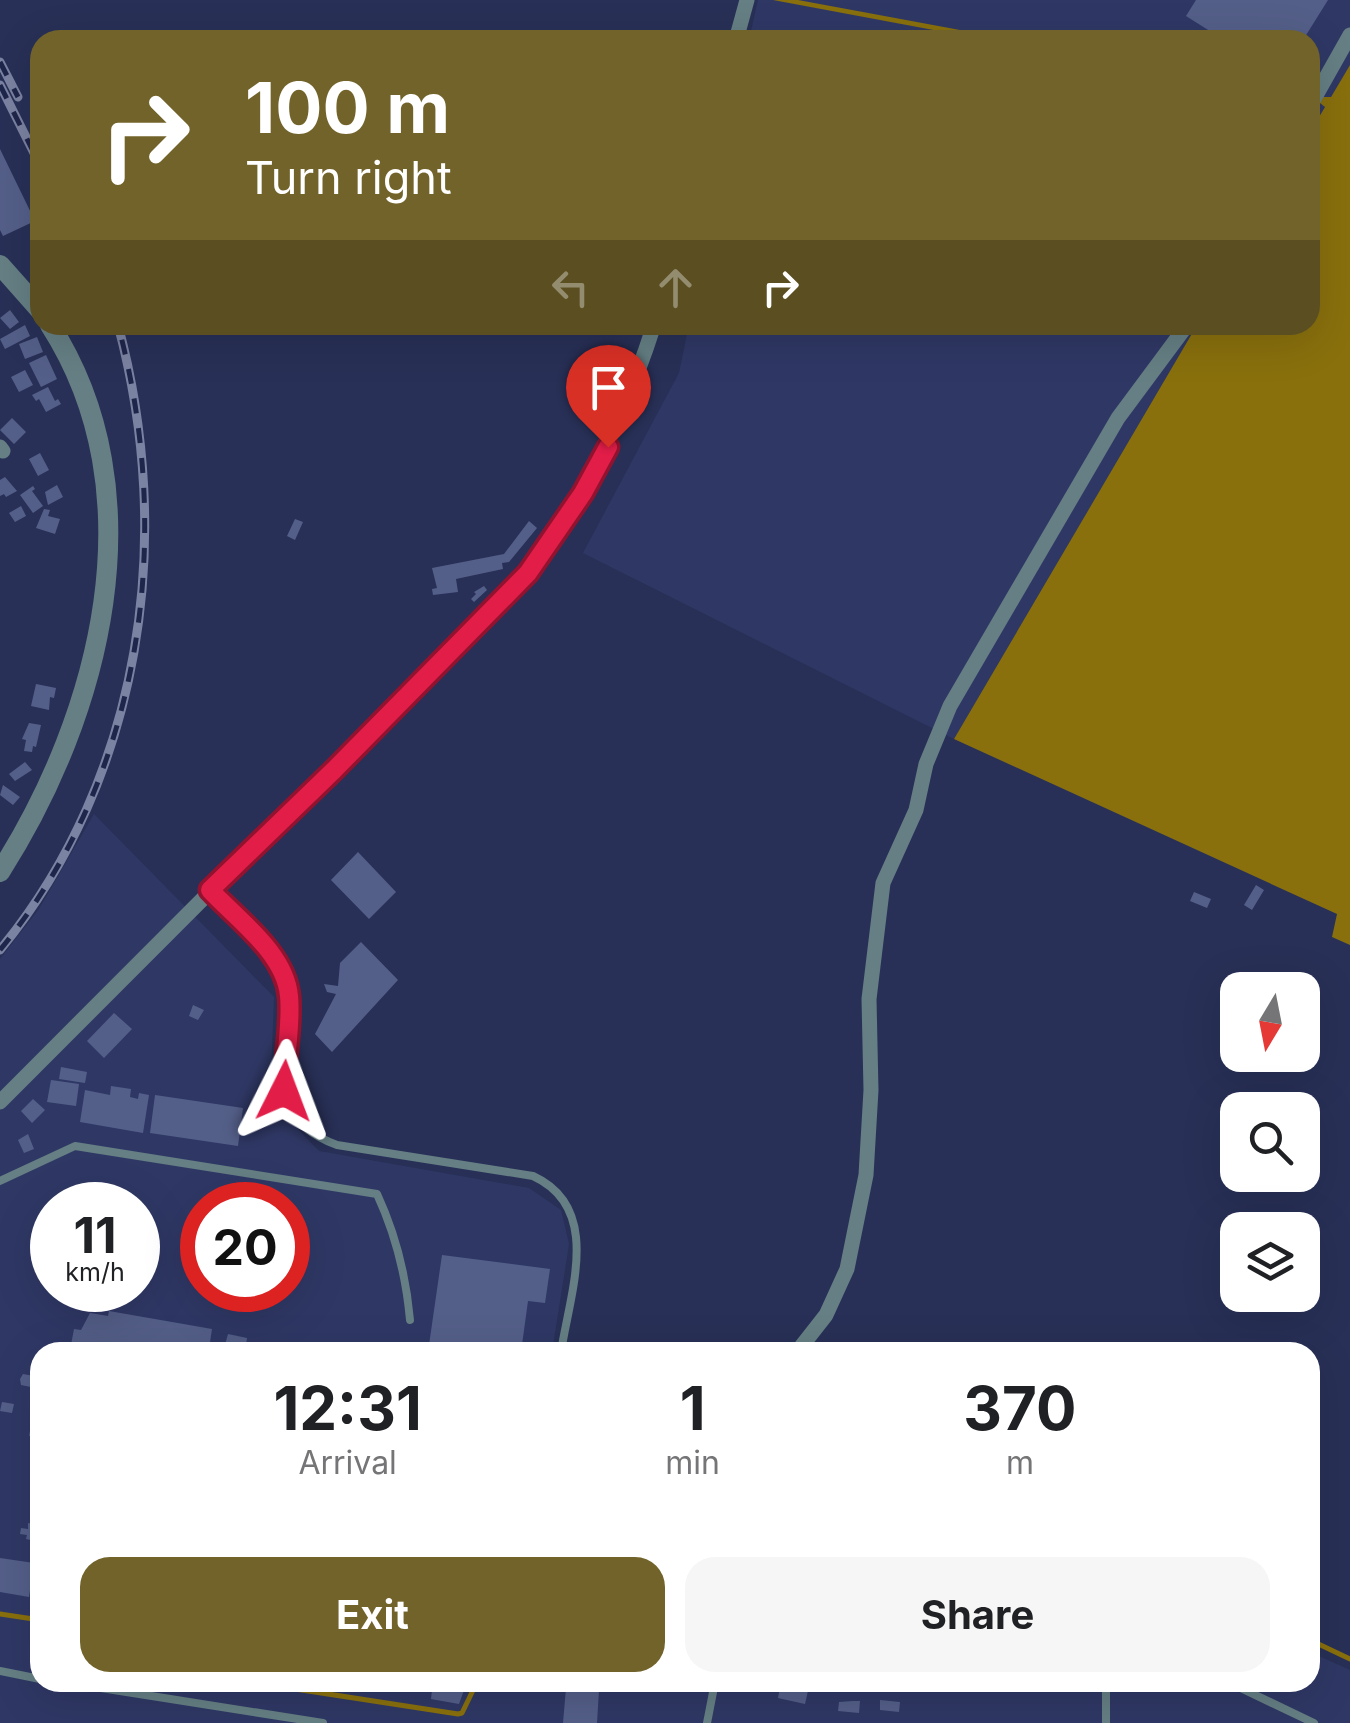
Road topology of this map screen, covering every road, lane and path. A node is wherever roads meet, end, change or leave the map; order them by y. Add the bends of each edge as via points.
1 (747, 0) edge
2 (739, 30) edge
3 (1350, 35) edge
4 (1320, 88) edge
5 (0, 265) edge
6 (30, 299) edge
7 (56, 335) edge
8 (651, 335) edge
9 (1180, 335) edge
10 (0, 872) edge
11 (210, 890) junction
12 (0, 1102) edge
13 (0, 1181) edge
14 (410, 1320) dead end
15 (563, 1342) edge
16 (805, 1342) edge
17 (0, 1671) edge
18 (30, 1677) edge
19 (126, 1692) edge
20 (714, 1692) edge
21 (1106, 1692) edge
22 (1249, 1692) edge
23 (323, 1723) edge
24 (706, 1723) edge
25 (1106, 1723) edge
26 (1314, 1723) edge

1 - 2 street
3 - 4 street
5 - 6 street
7 - 10 street via 82,382 96,429 106,488 105,596 74,725
8 - 11 street via 608,447 528,573
9 - 16 street via 1118,418 950,706 926,764 916,810 883,883 869,1000 866,1175 847,1270
11 - 12 street
11 - 15 lane via 284,976 284,1091 302,1125 336,1145 532,1176 566,1200 578,1244
13 - 14 lane via 75,1146 377,1194 406,1278
17 - 18 lane
19 - 23 lane
20 - 24 lane
21 - 25 lane
22 - 26 lane

